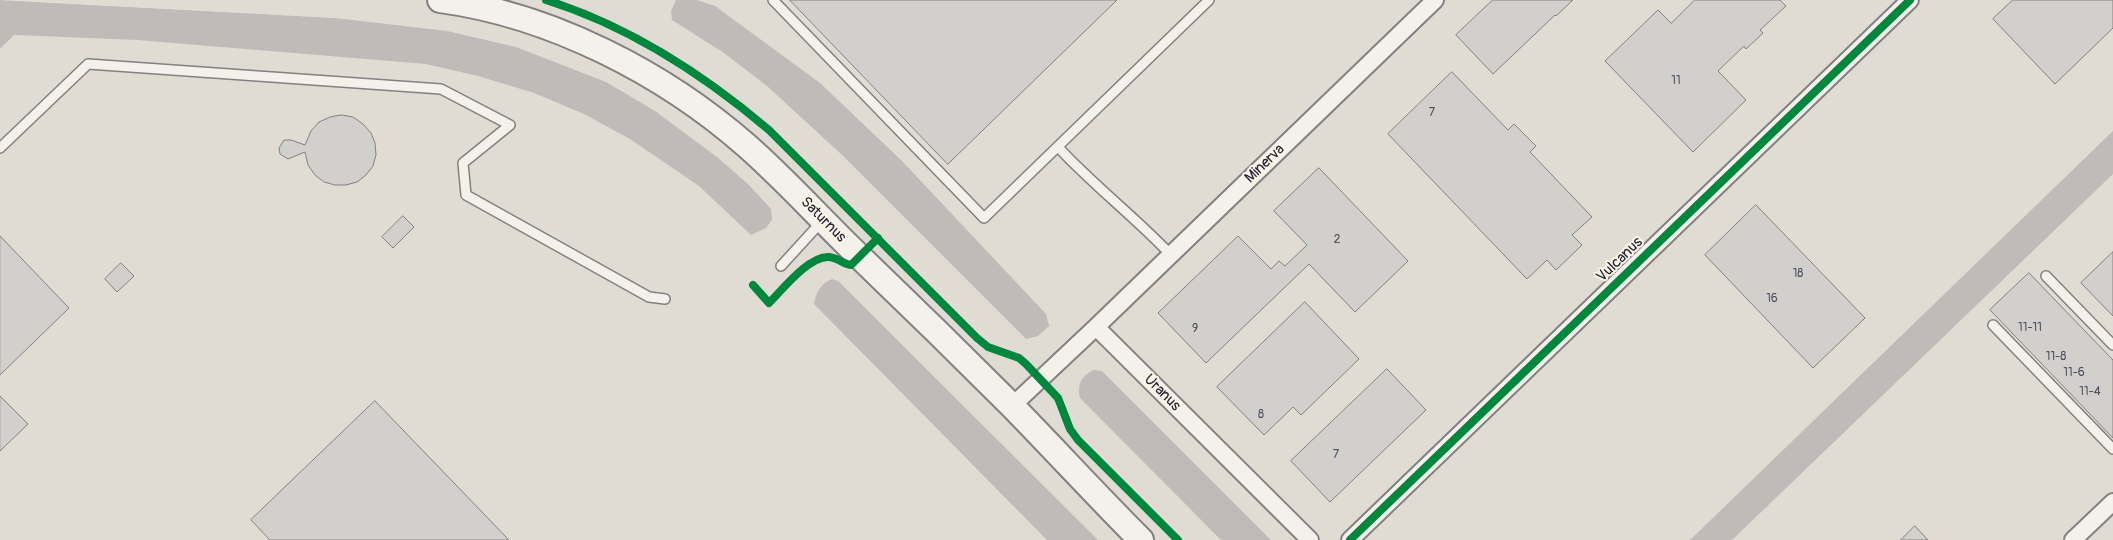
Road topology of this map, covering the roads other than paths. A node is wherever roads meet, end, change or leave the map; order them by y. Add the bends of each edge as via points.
1 (440, 0) edge
2 (773, 0) edge
3 (1209, 0) edge
4 (1435, 0) edge
5 (1910, 0) edge
6 (1058, 147) junction
7 (0, 148) edge
8 (823, 220) junction
9 (1171, 255) junction
10 (780, 266) dead end
11 (2046, 276) dead end
12 (665, 299) dead end
13 (1993, 325) dead end
14 (1096, 327) junction
15 (2113, 345) edge
16 (1012, 406) junction
17 (2113, 449) edge
18 (2113, 502) edge
19 (1141, 540) edge
20 (1310, 540) edge
21 (1350, 540) edge
22 (2074, 540) edge

1 - 8 main road, Saturnus via 490,10 555,31 663,83 745,144
2 - 6 lane via 984,218
3 - 6 lane
4 - 9 street, Minerva
5 - 21 street, Vulcanus
6 - 9 lane
7 - 12 lane via 88,64 441,89 510,125 463,163 466,196 649,298
8 - 10 lane
8 - 16 main road, Saturnus
9 - 14 street, Minerva
11 - 15 lane
13 - 17 lane
14 - 16 street
14 - 20 street, Uranus
16 - 19 main road, Saturnus
18 - 22 street

